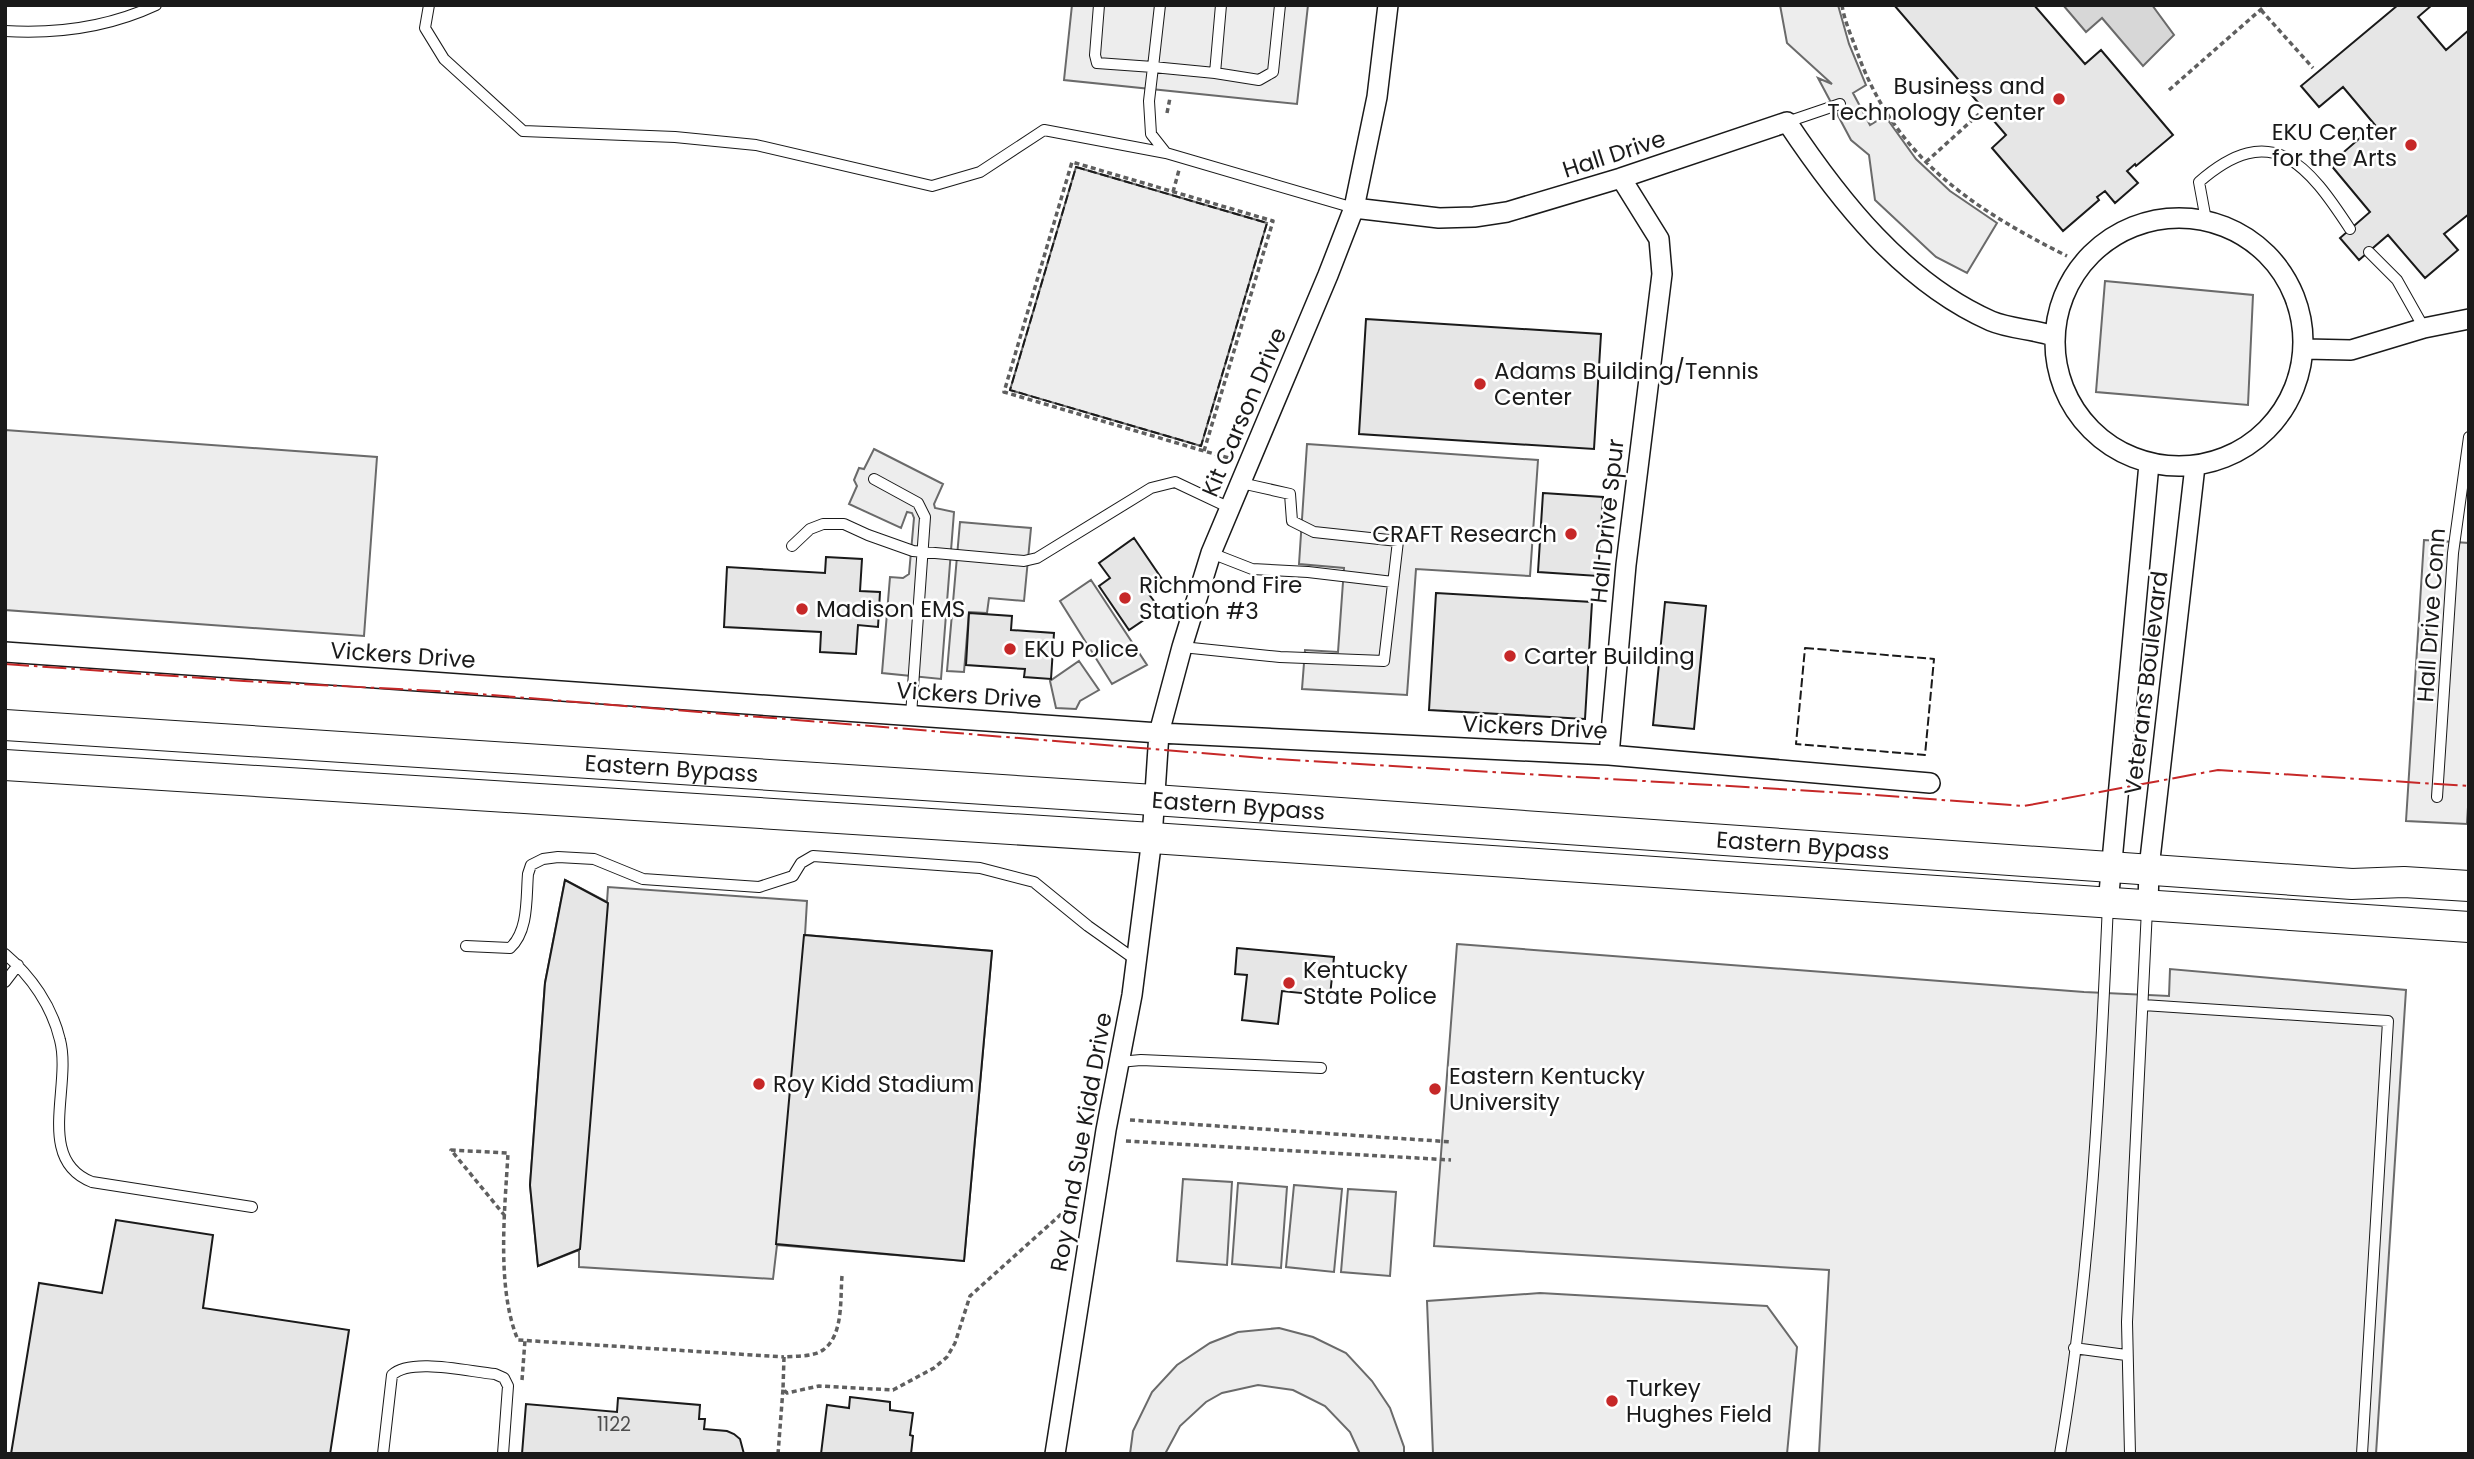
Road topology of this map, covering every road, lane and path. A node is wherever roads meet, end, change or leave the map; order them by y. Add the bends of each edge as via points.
1 (156, 5) edge
2 (429, 5) edge
3 (1099, 5) edge
4 (1160, 5) edge
5 (1222, 5) edge
6 (1280, 5) edge
7 (1388, 5) edge
8 (1842, 5) edge
9 (2266, 5) edge
10 (2261, 10) junction
11 (5, 32) edge
12 (1153, 67) junction
13 (2313, 68) dead end
14 (1215, 73) junction
15 (2169, 90) dead end
16 (1840, 104) dead end
17 (1979, 114) dead end
18 (1787, 122) junction
19 (1166, 153) junction
20 (1926, 162) junction
21 (1620, 178) junction
22 (1353, 208) junction
23 (2206, 220) junction
24 (2350, 229) dead end
25 (2369, 252) dead end
26 (2067, 256) dead end
27 (2469, 319) edge
28 (2424, 328) junction
29 (2053, 336) junction
30 (2305, 349) junction
31 (2469, 437) edge
32 (1204, 451) junction
33 (1235, 460) dead end
34 (2149, 464) junction
35 (2195, 466) junction
36 (874, 479) dead end
37 (1241, 483) junction
38 (1230, 508) junction
39 (2464, 508) edge
40 (792, 545) dead end
41 (923, 552) junction
42 (1212, 553) junction
43 (1393, 582) junction
44 (1182, 647) junction
45 (5, 652) edge
46 (911, 715) junction
47 (5, 725) edge
48 (1159, 733) junction
49 (1609, 755) junction
50 (5, 765) edge
51 (1930, 783) dead end
52 (2437, 797) dead end
53 (1154, 800) junction
54 (1152, 838) junction
55 (2110, 866) junction
56 (2149, 869) junction
57 (2469, 886) edge
58 (2108, 904) junction
59 (2148, 906) junction
60 (2469, 927) edge
61 (466, 946) dead end
62 (5, 954) edge
63 (1137, 960) junction
64 (18, 965) junction
65 (5, 982) edge
66 (2143, 1004) junction
67 (1119, 1062) junction
68 (1321, 1068) dead end
69 (1130, 1120) dead end
70 (1126, 1141) dead end
71 (1452, 1142) dead end
72 (1451, 1160) dead end
73 (252, 1208) dead end
74 (1068, 1208) dead end
75 (505, 1216) junction
76 (842, 1276) dead end
77 (2074, 1349) junction
78 (2126, 1355) junction
79 (784, 1357) junction
80 (783, 1389) junction
81 (383, 1454) edge
82 (502, 1454) edge
83 (778, 1454) edge
84 (1055, 1454) edge
85 (2060, 1454) edge
86 (2130, 1454) edge
87 (2362, 1454) edge

1 - 11 lane via 78,28
2 - 19 lane, Hall Drive via 425,28 444,60 523,131 756,145 932,186 980,172 1044,130
3 - 12 lane via 1097,63
4 - 12 lane
5 - 14 lane
6 - 14 lane via 1273,72 1259,80
7 - 22 street, Kit Carson Drive via 1377,97
8 - 20 path via 1876,98
9 - 10 path
10 - 13 path
10 - 15 path
12 - 14 lane
12 - 19 lane via 1151,134
16 - 18 lane
17 - 20 path
18 - 21 street, Hall Drive
18 - 29 street via 1837,192 1915,272 1987,319
19 - 22 lane, Hall Drive
20 - 26 path via 2012,229
21 - 22 street, Hall Drive via 1491,215 1438,218
21 - 49 street, Hall Drive Spur via 1659,240 1661,274 1626,565
22 - 37 street, Kit Carson Drive
23 - 24 lane via 2199,182 2236,155 2262,151 2288,156 2322,187
23 - 29 street via 2173,217 2140,223 2108,240 2082,264 2063,295
23 - 30 street via 2259,246 2285,275 2301,310
25 - 28 lane via 2397,281
27 - 28 street
28 - 30 street via 2351,350
29 - 34 street via 2057,374 2076,414 2108,446
30 - 35 street via 2298,383 2282,414 2259,439 2229,457
31 - 39 lane, Hall Drive Conn
32 - 32 path via 1004,392 1072,162 1273,222
32 - 33 path
34 - 35 street
34 - 55 street, Veterans Boulevard
35 - 56 street, Veterans Boulevard
36 - 41 lane via 923,509
37 - 38 street, Kit Carson Drive
37 - 43 lane via 1290,494 1292,521 1314,532 1398,541
38 - 41 lane via 1166,482 1037,558 1024,561
38 - 42 street, Kit Carson Drive
39 - 52 lane, Hall Drive Conn via 2453,554
40 - 41 lane via 810,529 844,524 867,536
41 - 46 lane
42 - 43 lane via 1252,569
42 - 44 street, Kit Carson Drive
43 - 44 lane via 1384,661
44 - 48 street, Kit Carson Drive
45 - 46 street, Vickers Drive
46 - 48 street, Vickers Drive
47 - 53 main road, Eastern Bypass
48 - 49 street, Vickers Drive
48 - 53 street, Kit Carson Drive
49 - 51 street, Vickers Drive
50 - 54 main road, Eastern Bypass
53 - 54 street, Kit Carson Drive
53 - 55 main road, Eastern Bypass
54 - 58 main road, Eastern Bypass
54 - 63 street, Roy and Sue Kidd Drive
55 - 56 main road, Eastern Bypass
55 - 58 street, Veterans Boulevard
56 - 57 main road, Eastern Bypass via 2351,884
56 - 59 street, Veterans Boulevard
58 - 59 main road, Eastern Bypass
58 - 77 lane via 2096,1143
59 - 60 main road, Eastern Bypass
59 - 66 lane
61 - 63 lane via 510,948 517,942 528,874 531,865 543,859 594,859 643,879 759,887 793,876 801,863 813,856 980,868 1034,882
62 - 64 lane
63 - 67 street, Roy and Sue Kidd Drive
64 - 65 lane
64 - 73 lane via 43,998 61,1040 61,1152 73,1172 92,1182
66 - 78 lane
66 - 87 lane via 2388,1021
67 - 68 lane
67 - 84 street, Roy and Sue Kidd Drive
69 - 71 path
70 - 72 path
74 - 80 path via 970,1296 955,1343 933,1368 893,1390 819,1386 787,1394
75 - 75 path via 508,1153 451,1150 474,1178
75 - 79 path via 506,1296 518,1340
76 - 79 path via 832,1341 813,1354
77 - 78 lane
77 - 85 lane
78 - 86 lane
79 - 80 path
80 - 83 path
81 - 82 lane via 392,1375 414,1366 504,1378 508,1386

